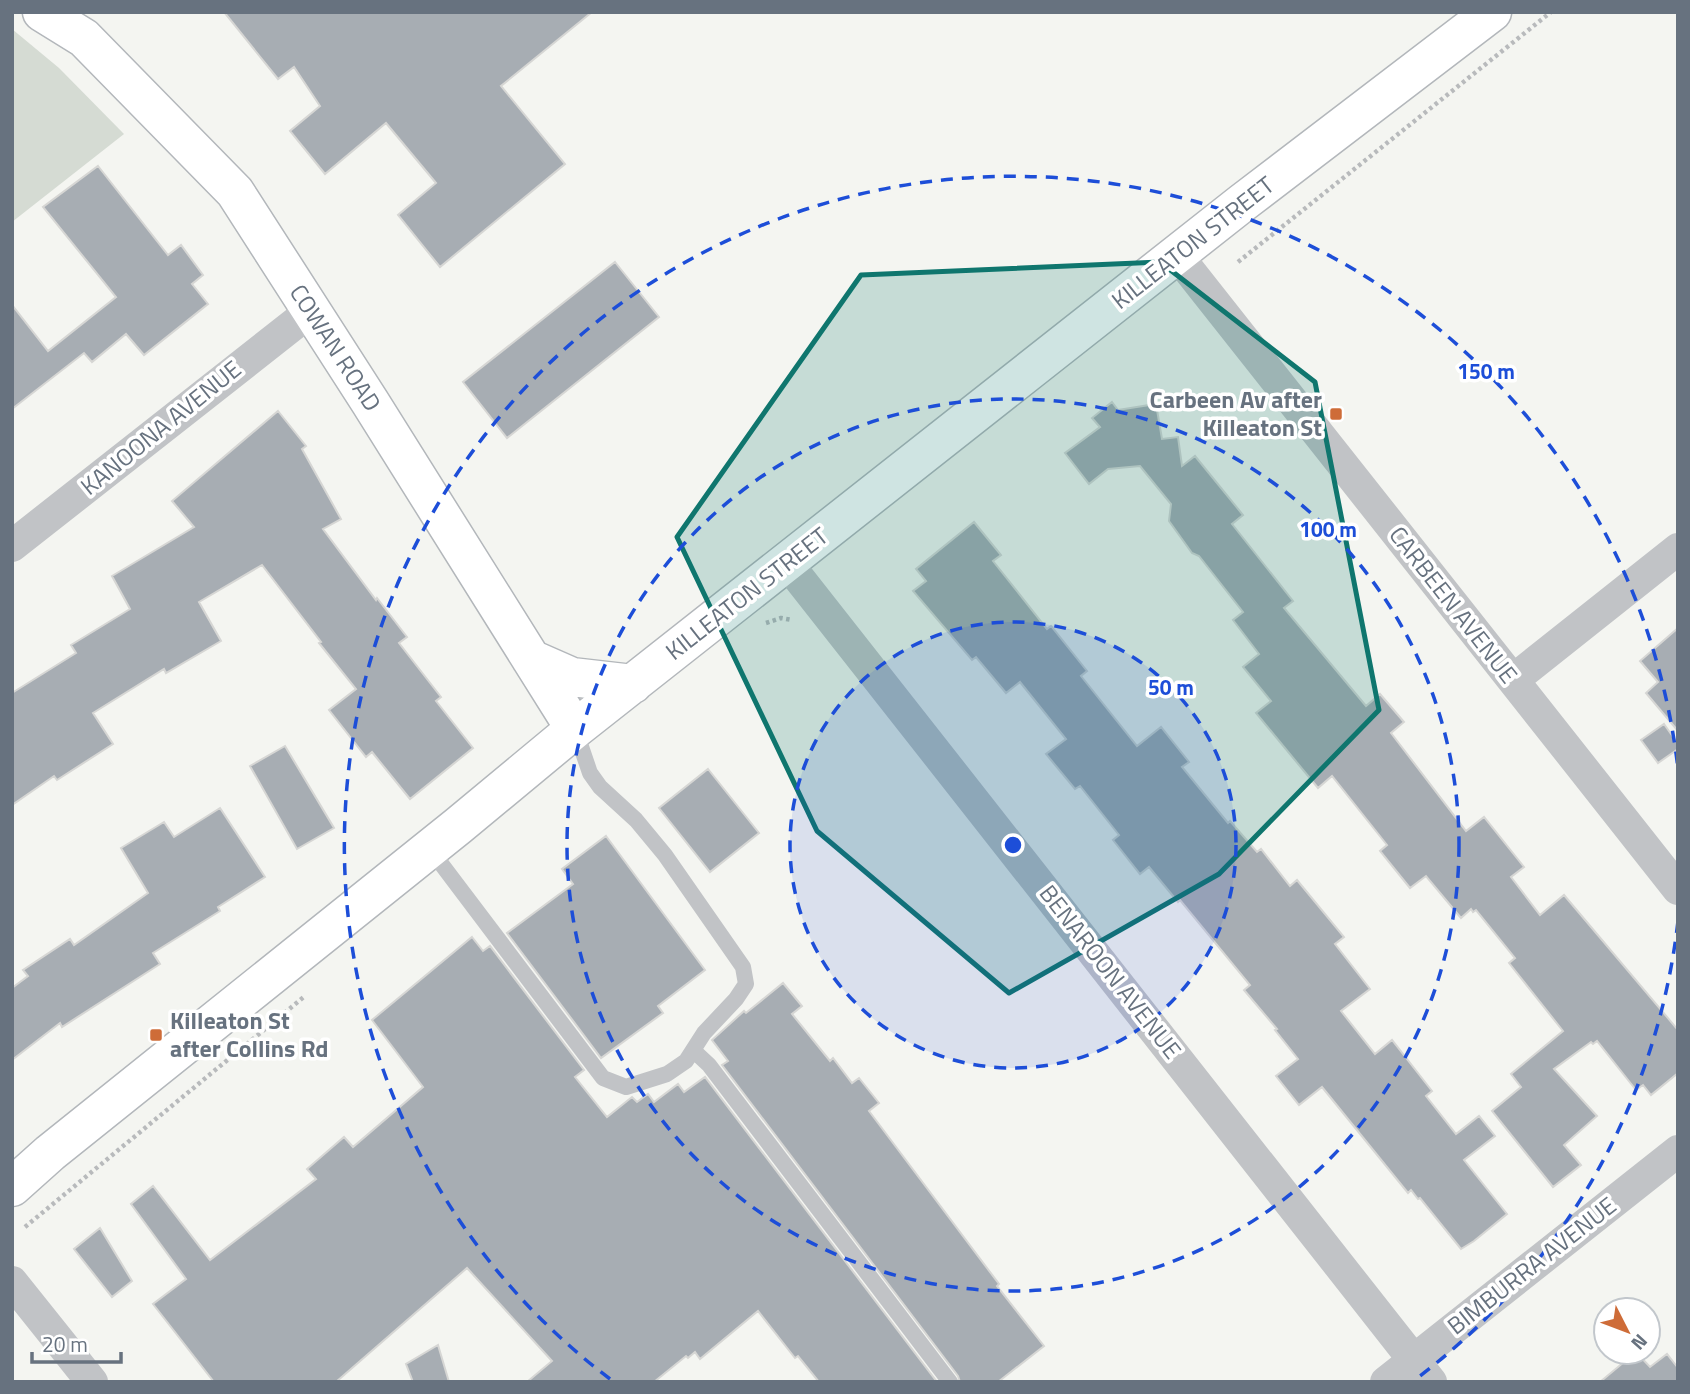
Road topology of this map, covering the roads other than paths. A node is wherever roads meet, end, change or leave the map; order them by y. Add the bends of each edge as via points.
1 (41, 12) edge
2 (1492, 12) edge
3 (1177, 255) junction
4 (312, 310) junction
5 (12, 546) edge
6 (1678, 549) edge
7 (787, 563) junction
8 (531, 659) junction
9 (1513, 680) junction
10 (633, 684) junction
11 (575, 729) junction
12 (430, 849) junction
13 (1678, 889) edge
14 (694, 1051) junction
15 (1678, 1150) edge
16 (12, 1187) edge
17 (12, 1282) edge
18 (1423, 1371) edge
19 (92, 1382) edge
20 (950, 1382) edge
21 (1386, 1382) edge

1 - 4 main road, COWAN ROAD via 84,38 235,192
2 - 3 main road, KILLEATON STREET
3 - 7 main road, KILLEATON STREET
3 - 9 street, CARBEEN AVENUE
4 - 5 street, KANOONA AVENUE
4 - 8 main road, COWAN ROAD
6 - 9 street
7 - 10 main road, KILLEATON STREET
7 - 18 street, BENAROON AVENUE
8 - 10 main road via 572,677
8 - 11 main road, COWAN ROAD
9 - 13 street, CARBEEN AVENUE
10 - 11 main road, KILLEATON STREET
11 - 12 main road, KILLEATON STREET
11 - 14 lane via 590,773 665,855 743,967 746,984
12 - 14 lane via 603,1078 626,1087 648,1082 667,1074
12 - 16 main road, KILLEATON STREET
14 - 20 lane
15 - 18 street, BIMBURRA AVENUE
17 - 19 street
18 - 21 street, BIMBURRA AVENUE

